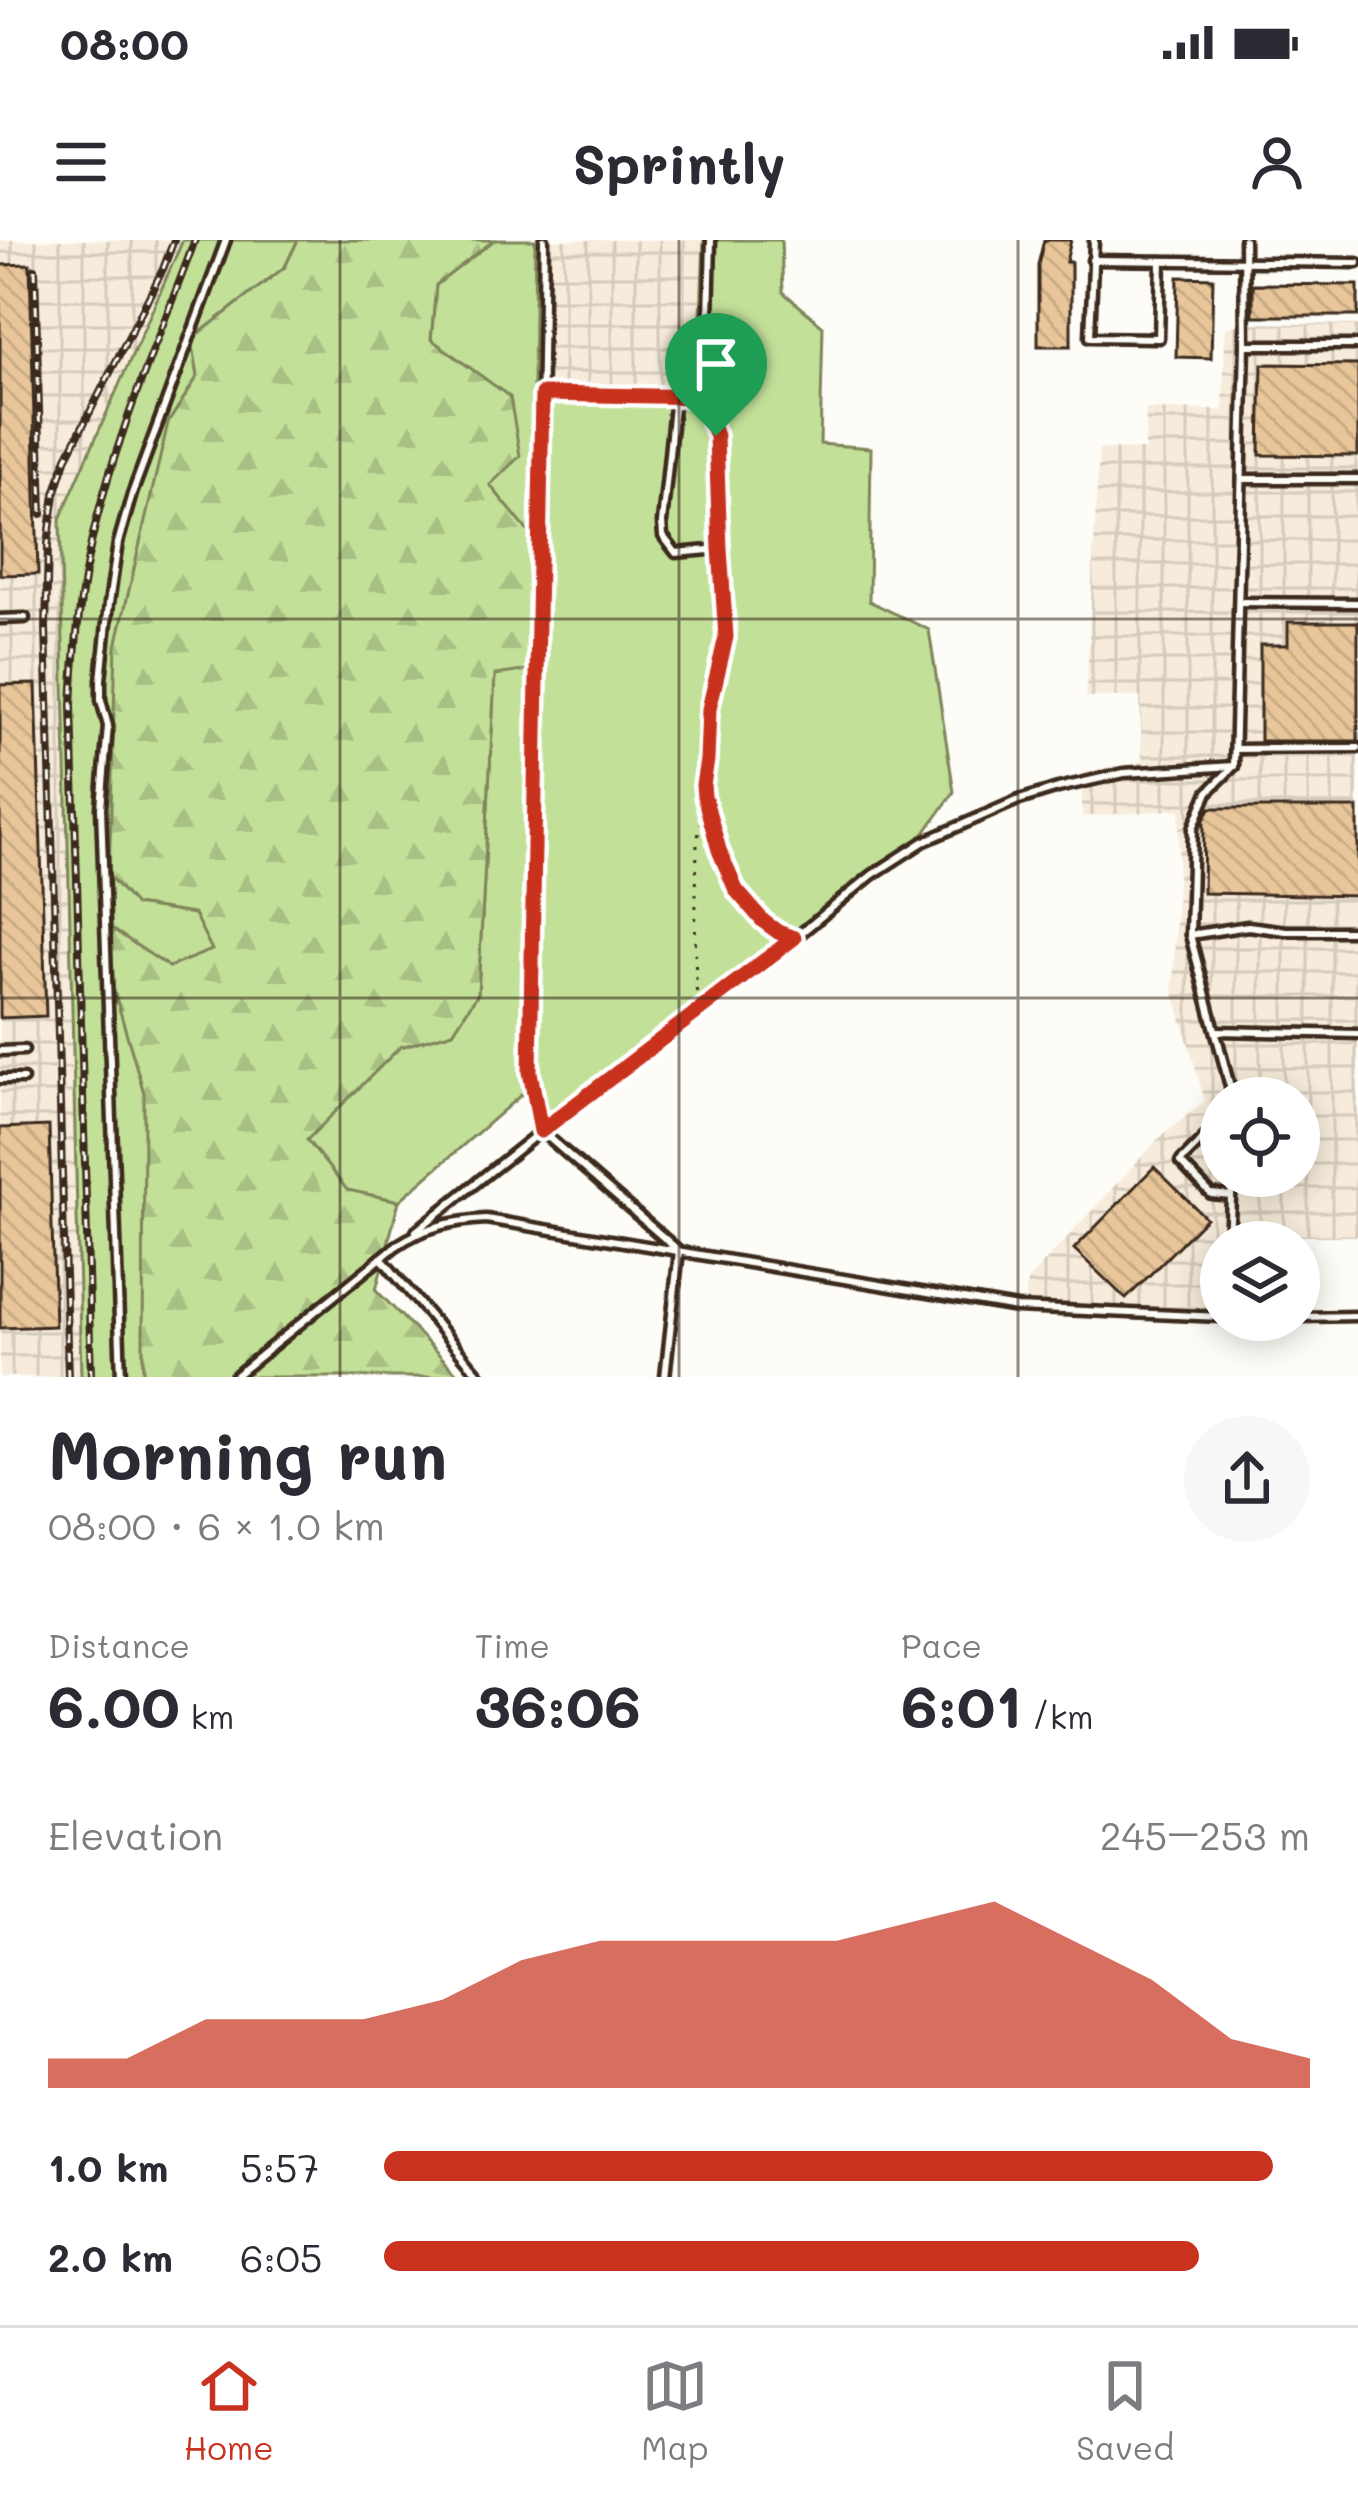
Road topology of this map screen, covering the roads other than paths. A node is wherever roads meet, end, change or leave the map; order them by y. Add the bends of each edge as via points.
1 (226, 240) edge
2 (544, 240) edge
3 (711, 240) edge
4 (1094, 240) edge
5 (1244, 240) edge
6 (1092, 260) junction
7 (1161, 261) junction
8 (1244, 261) junction
9 (1358, 263) edge
10 (1245, 345) junction
11 (1358, 345) edge
12 (542, 394) junction
13 (675, 396) junction
14 (707, 397) junction
15 (1241, 479) junction
16 (1358, 479) edge
17 (1238, 602) junction
18 (1358, 603) edge
19 (25, 618) dead end
20 (0, 619) edge
21 (1358, 748) edge
22 (1234, 749) junction
23 (1234, 766) junction
24 (1358, 931) edge
25 (1190, 935) junction
26 (1217, 1031) junction
27 (1358, 1034) edge
28 (0, 1051) edge
29 (24, 1051) dead end
30 (1228, 1077) edge
31 (0, 1079) edge
32 (23, 1079) dead end
33 (541, 1131) junction
34 (1200, 1142) edge
35 (1200, 1183) edge
36 (408, 1238) junction
37 (679, 1251) junction
38 (381, 1258) junction
39 (1200, 1316) edge
40 (1358, 1316) edge
41 (1320, 1317) edge
42 (121, 1377) edge
43 (234, 1377) edge
44 (482, 1377) edge
45 (664, 1377) edge

1 - 42 lane via 118,543 101,680
2 - 12 lane
3 - 14 lane
4 - 6 lane
5 - 8 lane
6 - 7 lane
6 - 7 lane via 1090,337 1159,338
7 - 8 lane
8 - 9 lane
8 - 10 lane
10 - 11 lane
10 - 15 lane
12 - 13 lane
12 - 33 lane via 530,1072
13 - 14 lane
13 - 14 lane via 662,523 676,553 686,554 720,549
15 - 16 lane
15 - 17 lane
17 - 18 lane
17 - 22 lane
19 - 20 lane
21 - 22 lane
22 - 23 lane
23 - 25 lane via 1208,792 1193,828
23 - 33 lane via 1124,772 1058,788 922,842
24 - 25 lane via 1248,926
25 - 26 lane
26 - 27 lane
26 - 30 lane
28 - 29 lane
31 - 32 lane
33 - 36 lane
33 - 37 lane
34 - 35 lane via 1180,1162
36 - 37 lane via 449,1221 486,1219
36 - 38 lane
37 - 39 lane via 1017,1308
37 - 45 lane
38 - 43 lane
38 - 44 lane
40 - 41 lane

